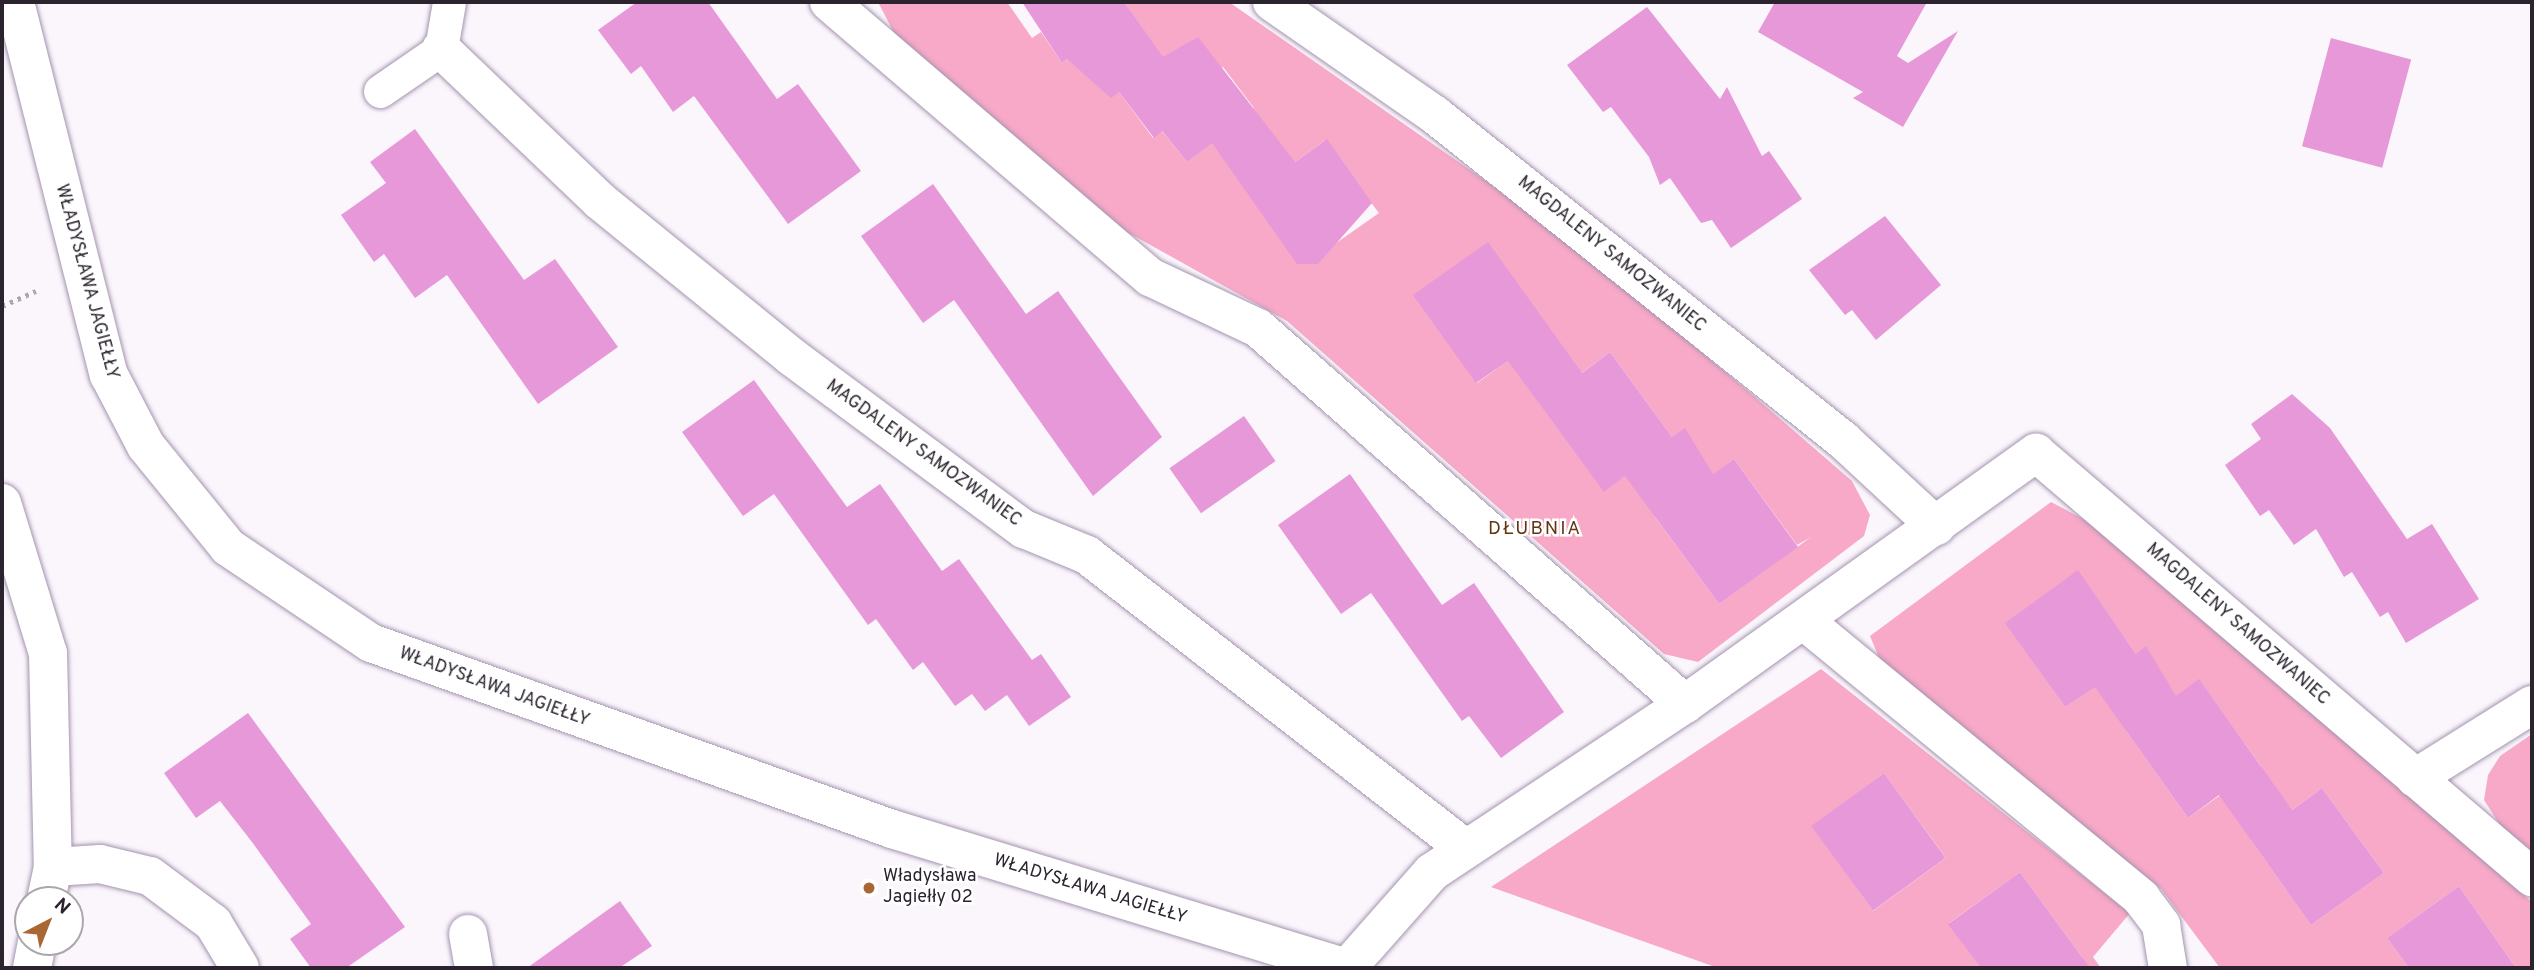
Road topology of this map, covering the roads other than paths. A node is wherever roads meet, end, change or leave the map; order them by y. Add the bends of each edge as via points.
1 (15, 2) edge
2 (449, 2) edge
3 (829, 2) edge
4 (1272, 2) edge
5 (441, 49) junction
6 (380, 91) dead end
7 (2, 503) edge
8 (1936, 526) junction
9 (1803, 620) junction
10 (1685, 704) junction
11 (2532, 705) edge
12 (2415, 778) junction
13 (1465, 848) junction
14 (2532, 877) edge
15 (50, 884) edge
16 (240, 968) edge
17 (1347, 968) edge
18 (2168, 968) edge

1 - 17 street, WŁADYSŁAWA JAGIEŁŁY via 109,375 146,446 184,499 228,547 273,582 371,643 472,681 891,829
2 - 5 lane
3 - 10 street via 1150,277 1258,328
4 - 8 street, MAGDALENY SAMOZWANIEC via 1435,115 1843,440
5 - 6 lane
5 - 13 street, MAGDALENY SAMOZWANIEC via 600,201 792,357 1024,529 1087,555
7 - 15 street via 48,653
8 - 9 street, MAGDALENY SAMOZWANIEC
8 - 12 street, MAGDALENY SAMOZWANIEC via 2036,453
9 - 10 street, MAGDALENY SAMOZWANIEC
9 - 18 street via 2141,898 2161,925
10 - 13 street, MAGDALENY SAMOZWANIEC
11 - 12 street
12 - 14 street, MAGDALENY SAMOZWANIEC
13 - 17 street, MAGDALENY SAMOZWANIEC via 1401,900
15 - 16 street via 100,864 150,876 213,923

